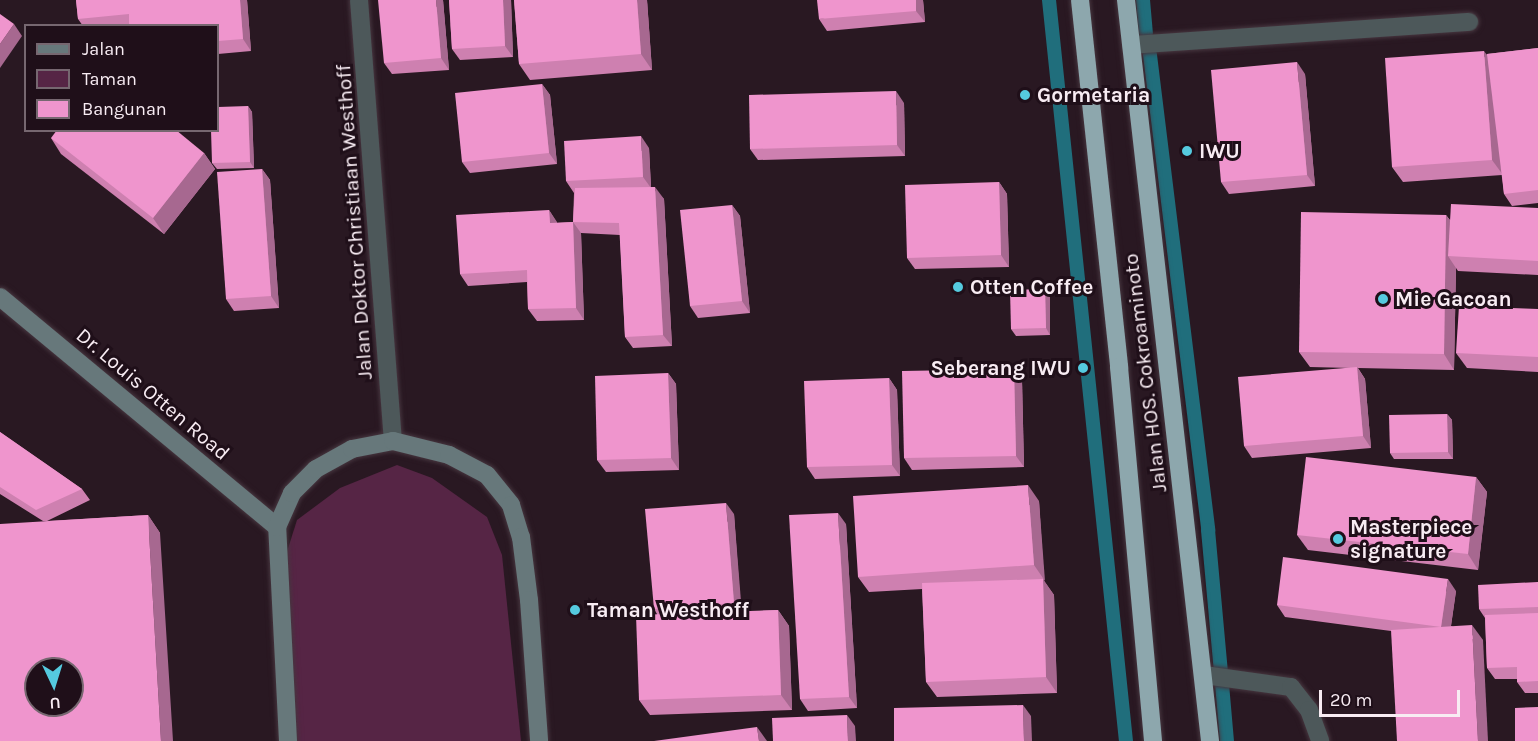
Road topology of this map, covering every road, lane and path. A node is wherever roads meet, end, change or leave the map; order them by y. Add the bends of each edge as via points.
1 (359, 0) edge
2 (1080, 0) edge
3 (1125, 0) edge
4 (1469, 22) dead end
5 (1131, 45) junction
6 (0, 297) edge
7 (393, 441) junction
8 (277, 527) junction
9 (1204, 675) junction
10 (288, 741) edge
11 (539, 741) edge
12 (1153, 741) edge
13 (1210, 741) edge
14 (1320, 741) edge

1 - 7 street, Jalan Doktor Christiaan Westhoff
2 - 12 highway, Jalan HOS. Cokroaminoto
3 - 5 highway, Jalan HOS. Cokroaminoto
4 - 5 street
5 - 9 highway, Jalan HOS. Cokroaminoto
6 - 8 main road, Dr. Louis Otten Road
7 - 8 main road via 352,449 316,469 292,493
7 - 11 main road via 448,455 487,475 511,505 521,537 528,589
8 - 10 main road
9 - 13 highway, Jalan HOS. Cokroaminoto
9 - 14 street via 1291,687 1309,710

